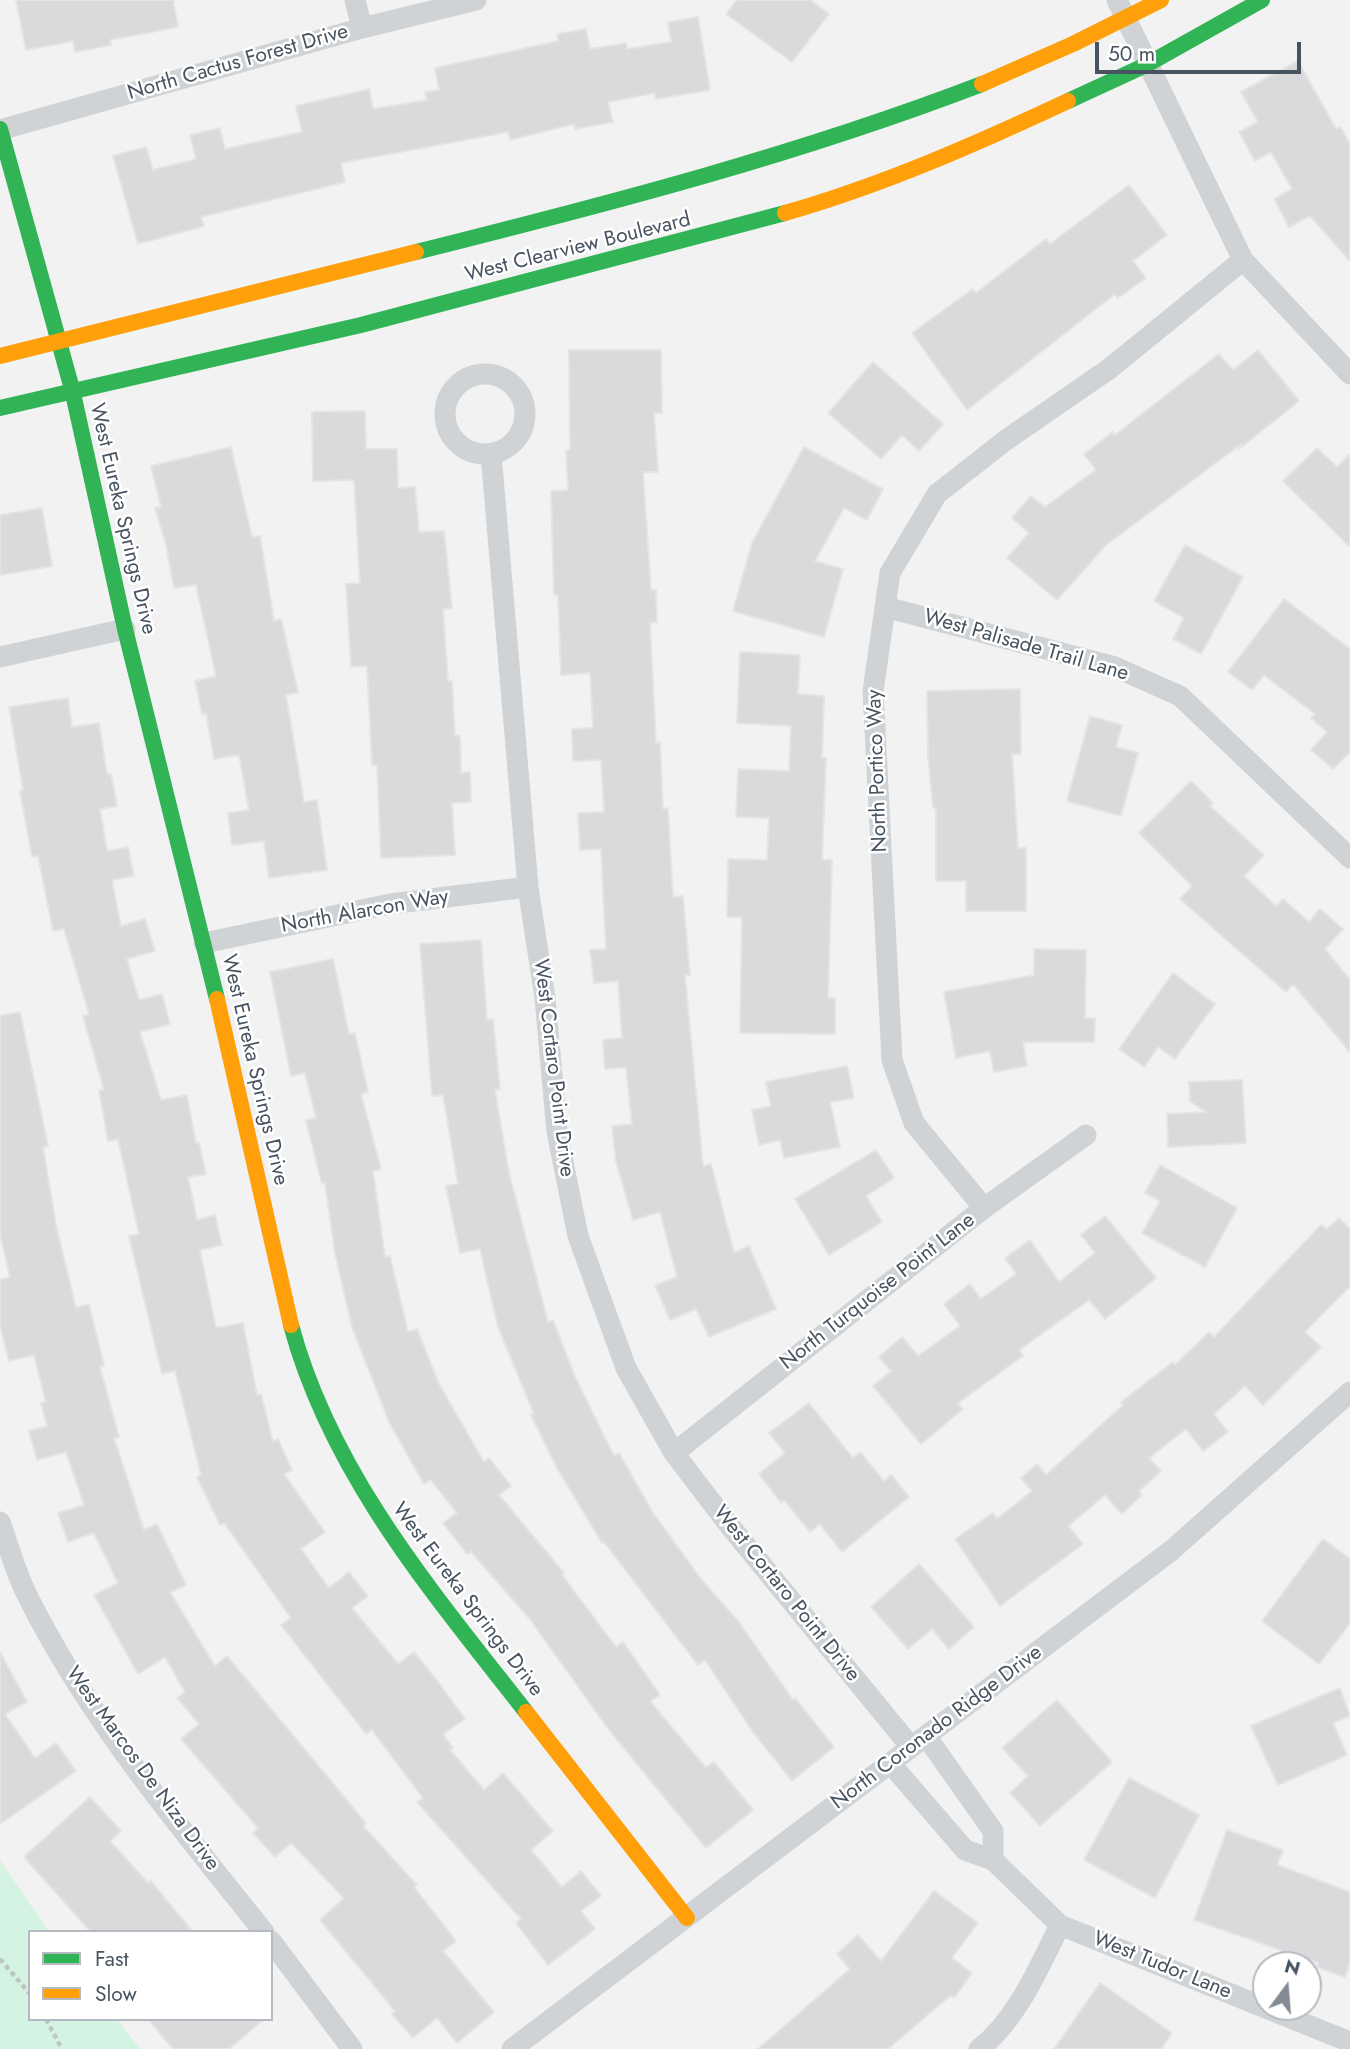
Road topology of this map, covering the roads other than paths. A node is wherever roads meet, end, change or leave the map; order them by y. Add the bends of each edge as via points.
1 (355, 0) edge
2 (477, 0) edge
3 (1160, 0) edge
4 (1262, 0) edge
5 (1121, 10) edge
6 (362, 28) junction
7 (1146, 65) junction
8 (0, 130) edge
9 (1242, 260) junction
10 (58, 342) junction
11 (0, 356) edge
12 (1350, 374) edge
13 (72, 389) junction
14 (0, 408) edge
15 (491, 454) dead end
16 (885, 607) junction
17 (125, 629) junction
18 (0, 657) edge
19 (1350, 858) edge
20 (528, 887) junction
21 (204, 943) junction
22 (1086, 1135) dead end
23 (984, 1208) junction
24 (1350, 1392) edge
25 (674, 1453) junction
26 (0, 1522) edge
27 (919, 1741) junction
28 (890, 1763) junction
29 (993, 1860) junction
30 (687, 1918) junction
31 (1060, 1925) junction
32 (262, 1930) edge
33 (273, 1944) edge
34 (1350, 2042) edge
35 (352, 2049) edge
36 (512, 2049) edge
37 (979, 2049) edge

1 - 6 street
2 - 6 street, North Cactus Forest Drive
3 - 5 street, West Clearview Boulevard
4 - 7 street, West Clearview Boulevard
5 - 7 street
5 - 10 street, West Clearview Boulevard via 1058,53 952,97 779,158 566,216
6 - 8 street, North Cactus Forest Drive
7 - 9 street
7 - 13 street, West Clearview Boulevard via 981,141 787,214 361,325
8 - 10 street, West Eureka Springs Drive
9 - 12 street
9 - 16 street, North Portico Way via 1109,369 937,494 890,573
10 - 11 street, West Clearview Boulevard
10 - 13 street, West Eureka Springs Drive
13 - 14 street, West Clearview Boulevard
13 - 17 street, West Eureka Springs Drive
15 - 20 street, West Cortaro Point Drive
16 - 19 street, West Palisade Trail Lane via 1115,667 1180,696
16 - 23 street, North Portico Way via 873,691 892,1060 914,1123
17 - 18 street
17 - 21 street, West Eureka Springs Drive
20 - 21 street, North Alarcon Way via 390,904
20 - 25 street, West Cortaro Point Drive via 545,998 557,1132 578,1236 626,1368
21 - 30 street, West Eureka Springs Drive via 292,1328 318,1405 378,1518
22 - 23 street, North Turquoise Point Lane
23 - 25 street, North Turquoise Point Lane
24 - 27 street, North Coronado Ridge Drive via 1172,1550
25 - 27 street, West Cortaro Point Drive via 729,1525
26 - 32 street, West Marcos De Niza Drive via 27,1595 78,1686
27 - 28 street, North Coronado Ridge Drive
27 - 29 street via 993,1831
28 - 29 street, West Tudor Lane via 965,1850
28 - 30 street, North Coronado Ridge Drive
29 - 31 street, West Tudor Lane
30 - 36 street, North Coronado Ridge Drive
31 - 34 street, West Tudor Lane
31 - 37 street via 1030,1984 993,2038
33 - 35 street

